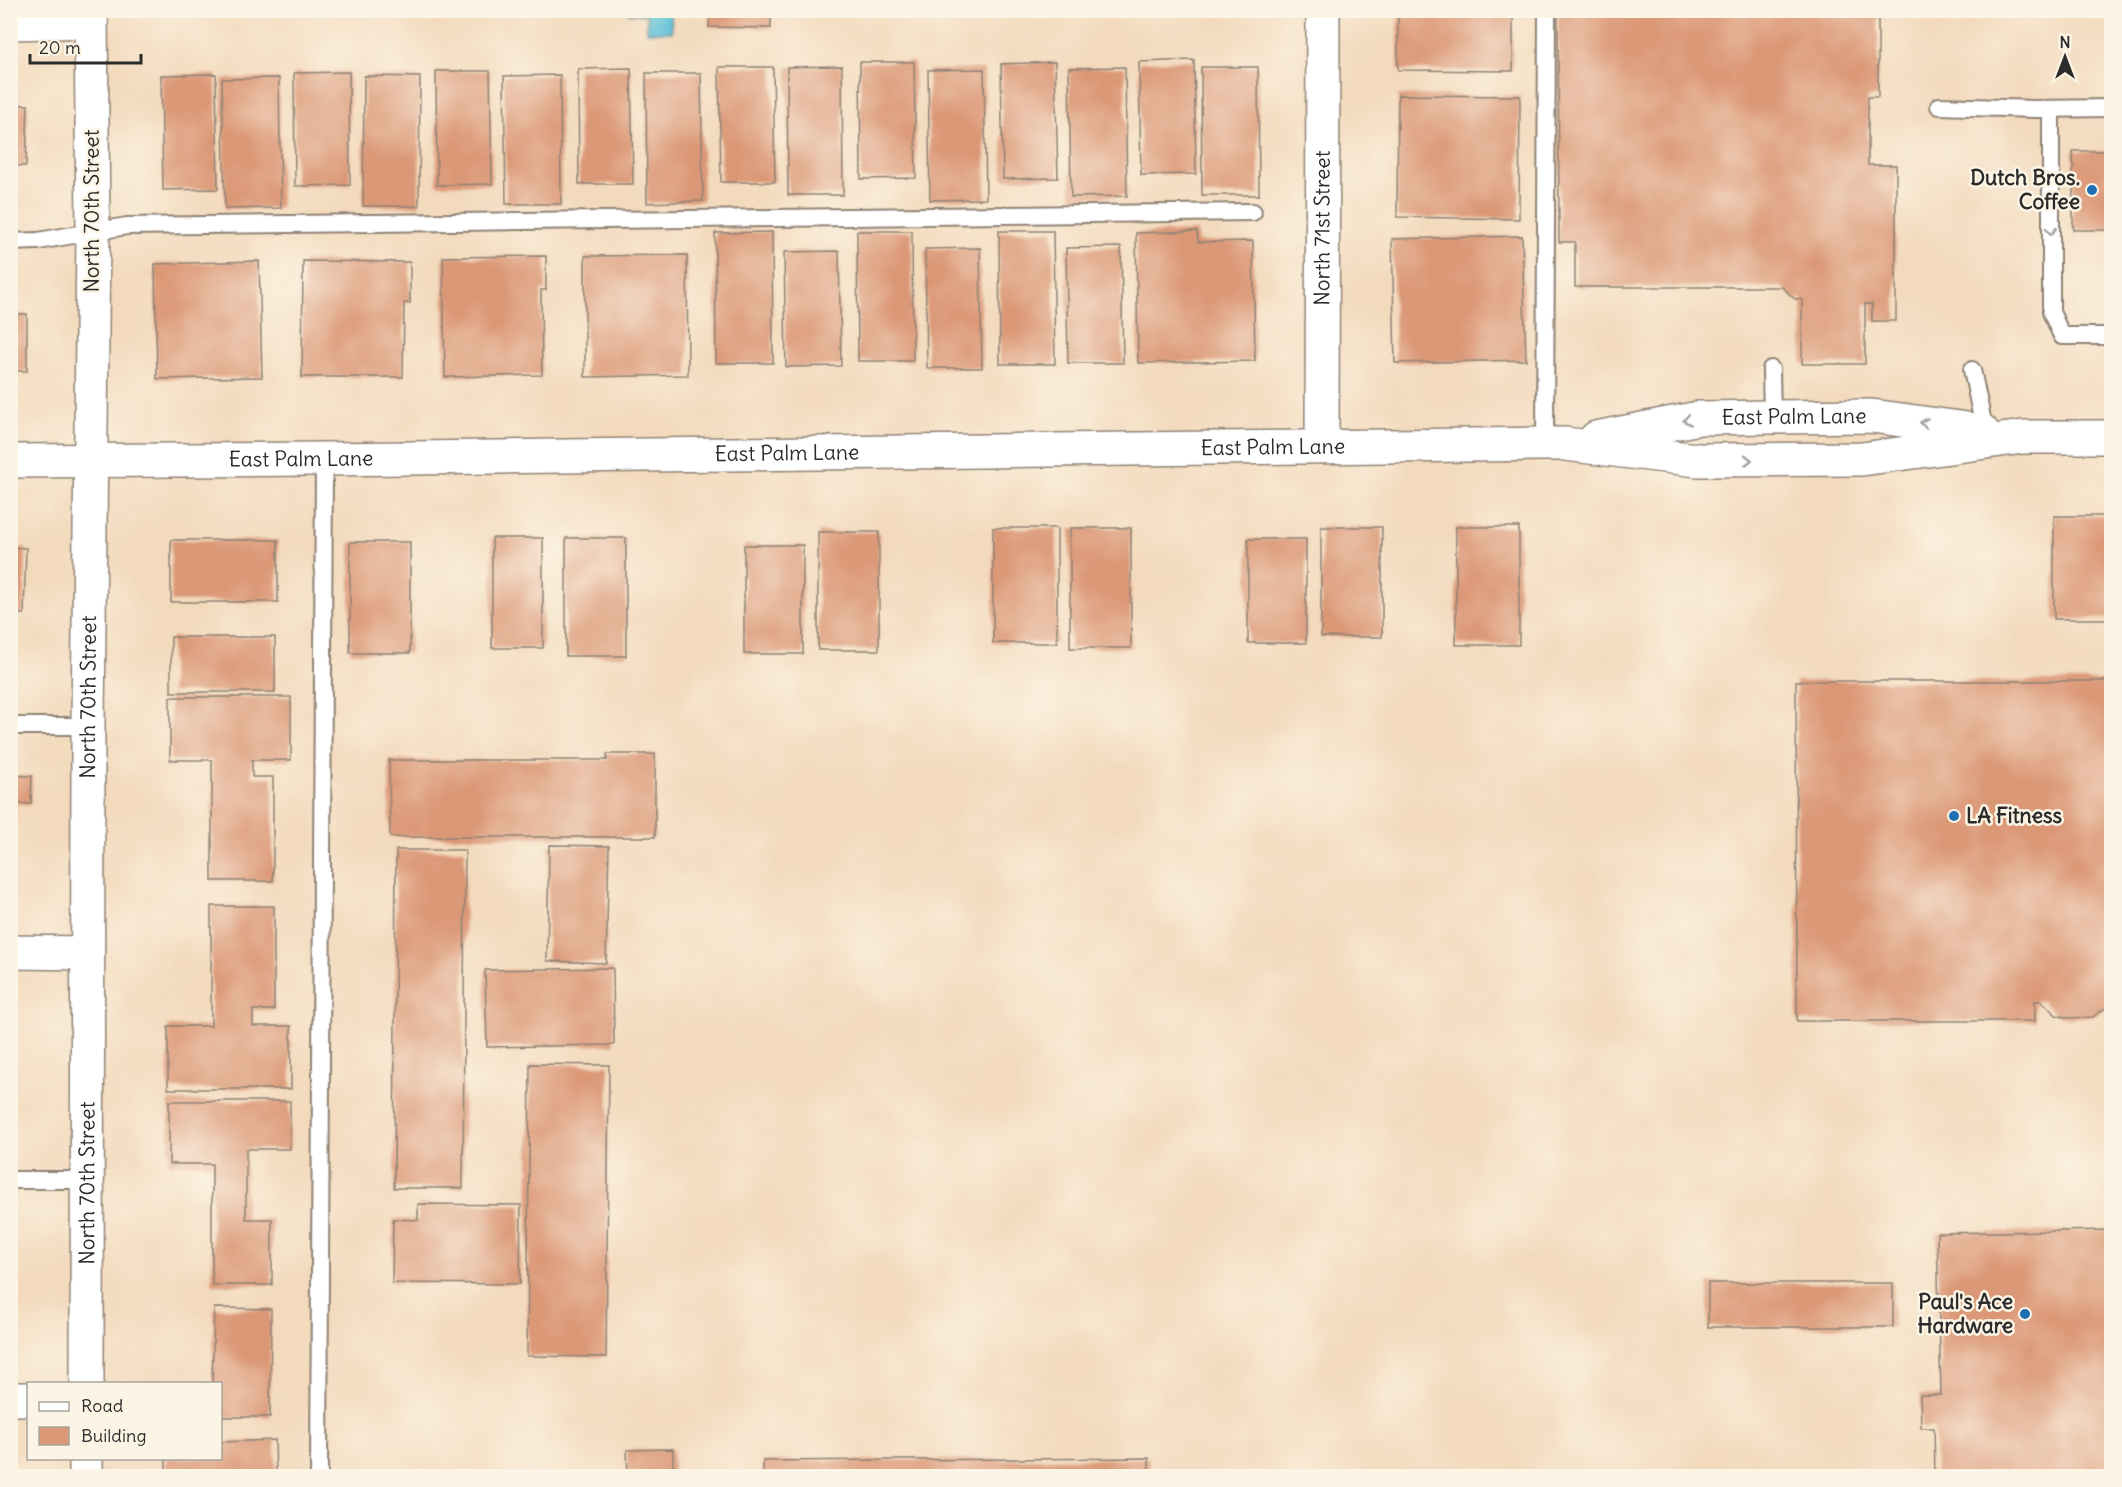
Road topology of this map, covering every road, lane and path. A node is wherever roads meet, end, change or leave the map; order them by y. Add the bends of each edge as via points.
1 (1323, 10) edge
2 (1548, 10) edge
3 (91, 16) edge
4 (10, 23) edge
5 (1939, 106) dead end
6 (2112, 108) edge
7 (2051, 110) junction
8 (1253, 212) dead end
9 (93, 232) junction
10 (10, 242) edge
11 (2112, 336) edge
12 (1771, 369) dead end
13 (1972, 370) dead end
14 (1772, 417) junction
15 (1986, 437) junction
16 (2112, 437) edge
17 (1555, 444) junction
18 (1322, 446) junction
19 (92, 459) junction
20 (324, 459) junction
21 (10, 460) edge
22 (10, 726) edge
23 (88, 726) junction
24 (10, 952) edge
25 (87, 953) junction
26 (10, 1179) edge
27 (87, 1180) junction
28 (87, 1382) edge
29 (10, 1399) edge
30 (27, 1399) edge
31 (86, 1460) edge
32 (86, 1476) edge
33 (319, 1476) edge

1 - 18 street, North 71st Street
2 - 17 lane
3 - 4 street
3 - 9 street, North 70th Street
5 - 7 lane
6 - 7 lane
7 -> 11 lane via 2051,312 2062,336
8 - 9 lane via 127,226
9 - 10 lane
9 - 19 street, North 70th Street
12 - 14 lane
13 - 15 lane
15 -> 14 street, East Palm Lane via 1872,416
14 -> 17 street, East Palm Lane via 1699,418
15 - 16 street, East Palm Lane
17 -> 15 street, East Palm Lane via 1697,460 1863,459
17 - 18 street, East Palm Lane
18 - 20 street, East Palm Lane
19 - 20 street, East Palm Lane
19 - 21 street, East Palm Lane
19 - 23 street, North 70th Street
20 - 33 lane
22 - 23 lane
23 - 25 street, North 70th Street
24 - 25 street
25 - 27 street, North 70th Street
26 - 27 lane
27 - 28 street, North 70th Street
29 - 30 street
31 - 32 street

